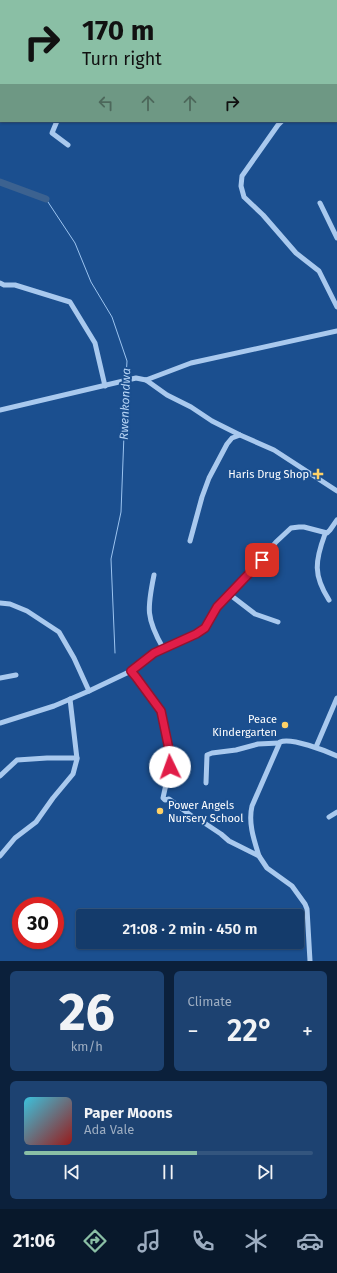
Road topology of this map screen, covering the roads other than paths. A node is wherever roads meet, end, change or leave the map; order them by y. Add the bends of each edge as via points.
1 (57, 122) edge
2 (281, 122) edge
3 (68, 145) dead end
4 (320, 204) dead end
5 (337, 238) edge
6 (0, 283) edge
7 (337, 307) edge
8 (337, 331) edge
9 (146, 380) junction
10 (105, 386) junction
11 (0, 410) edge
12 (240, 435) junction
13 (337, 491) edge
14 (337, 520) edge
15 (325, 534) junction
16 (190, 541) dead end
17 (154, 575) dead end
18 (229, 594) junction
19 (329, 600) dead end
20 (0, 603) edge
21 (278, 622) dead end
22 (164, 648) junction
23 (131, 671) junction
24 (16, 676) dead end
25 (0, 678) edge
26 (89, 691) junction
27 (337, 698) edge
28 (70, 699) junction
29 (0, 723) edge
30 (279, 744) junction
31 (316, 747) junction
32 (337, 756) edge
33 (77, 758) junction
34 (0, 776) edge
35 (206, 783) dead end
36 (337, 812) edge
37 (329, 817) dead end
38 (0, 856) edge
39 (259, 856) junction
40 (310, 961) edge

1 - 3 street via 52,133
2 - 7 street via 242,176 244,197 296,254 319,272
4 - 5 street
6 - 10 street via 70,302 97,346
8 - 9 street via 191,363
9 - 10 street via 136,378
9 - 12 street via 167,395
10 - 11 street
12 - 13 street via 274,450
12 - 16 street via 232,438 227,444 208,478
14 - 15 street
15 - 18 street via 299,527 291,528
15 - 19 street via 318,553 317,565 320,582
17 - 22 street via 150,620
18 - 21 street via 256,614
18 - 22 street via 217,607 205,628
20 - 26 street via 27,611 59,632
22 - 23 street
23 - 26 street
23 - 39 street via 161,711 163,718 172,757 163,798 169,799 230,842
24 - 25 street
26 - 28 street
27 - 31 street
28 - 29 street
28 - 33 street
30 - 31 street via 286,741
30 - 35 street via 258,744 207,755
30 - 39 street via 250,815
31 - 32 street
33 - 34 street via 17,760
33 - 38 street via 71,777 52,798 36,822 15,838
36 - 37 street
39 - 40 street via 267,868 292,886 305,904 308,912

